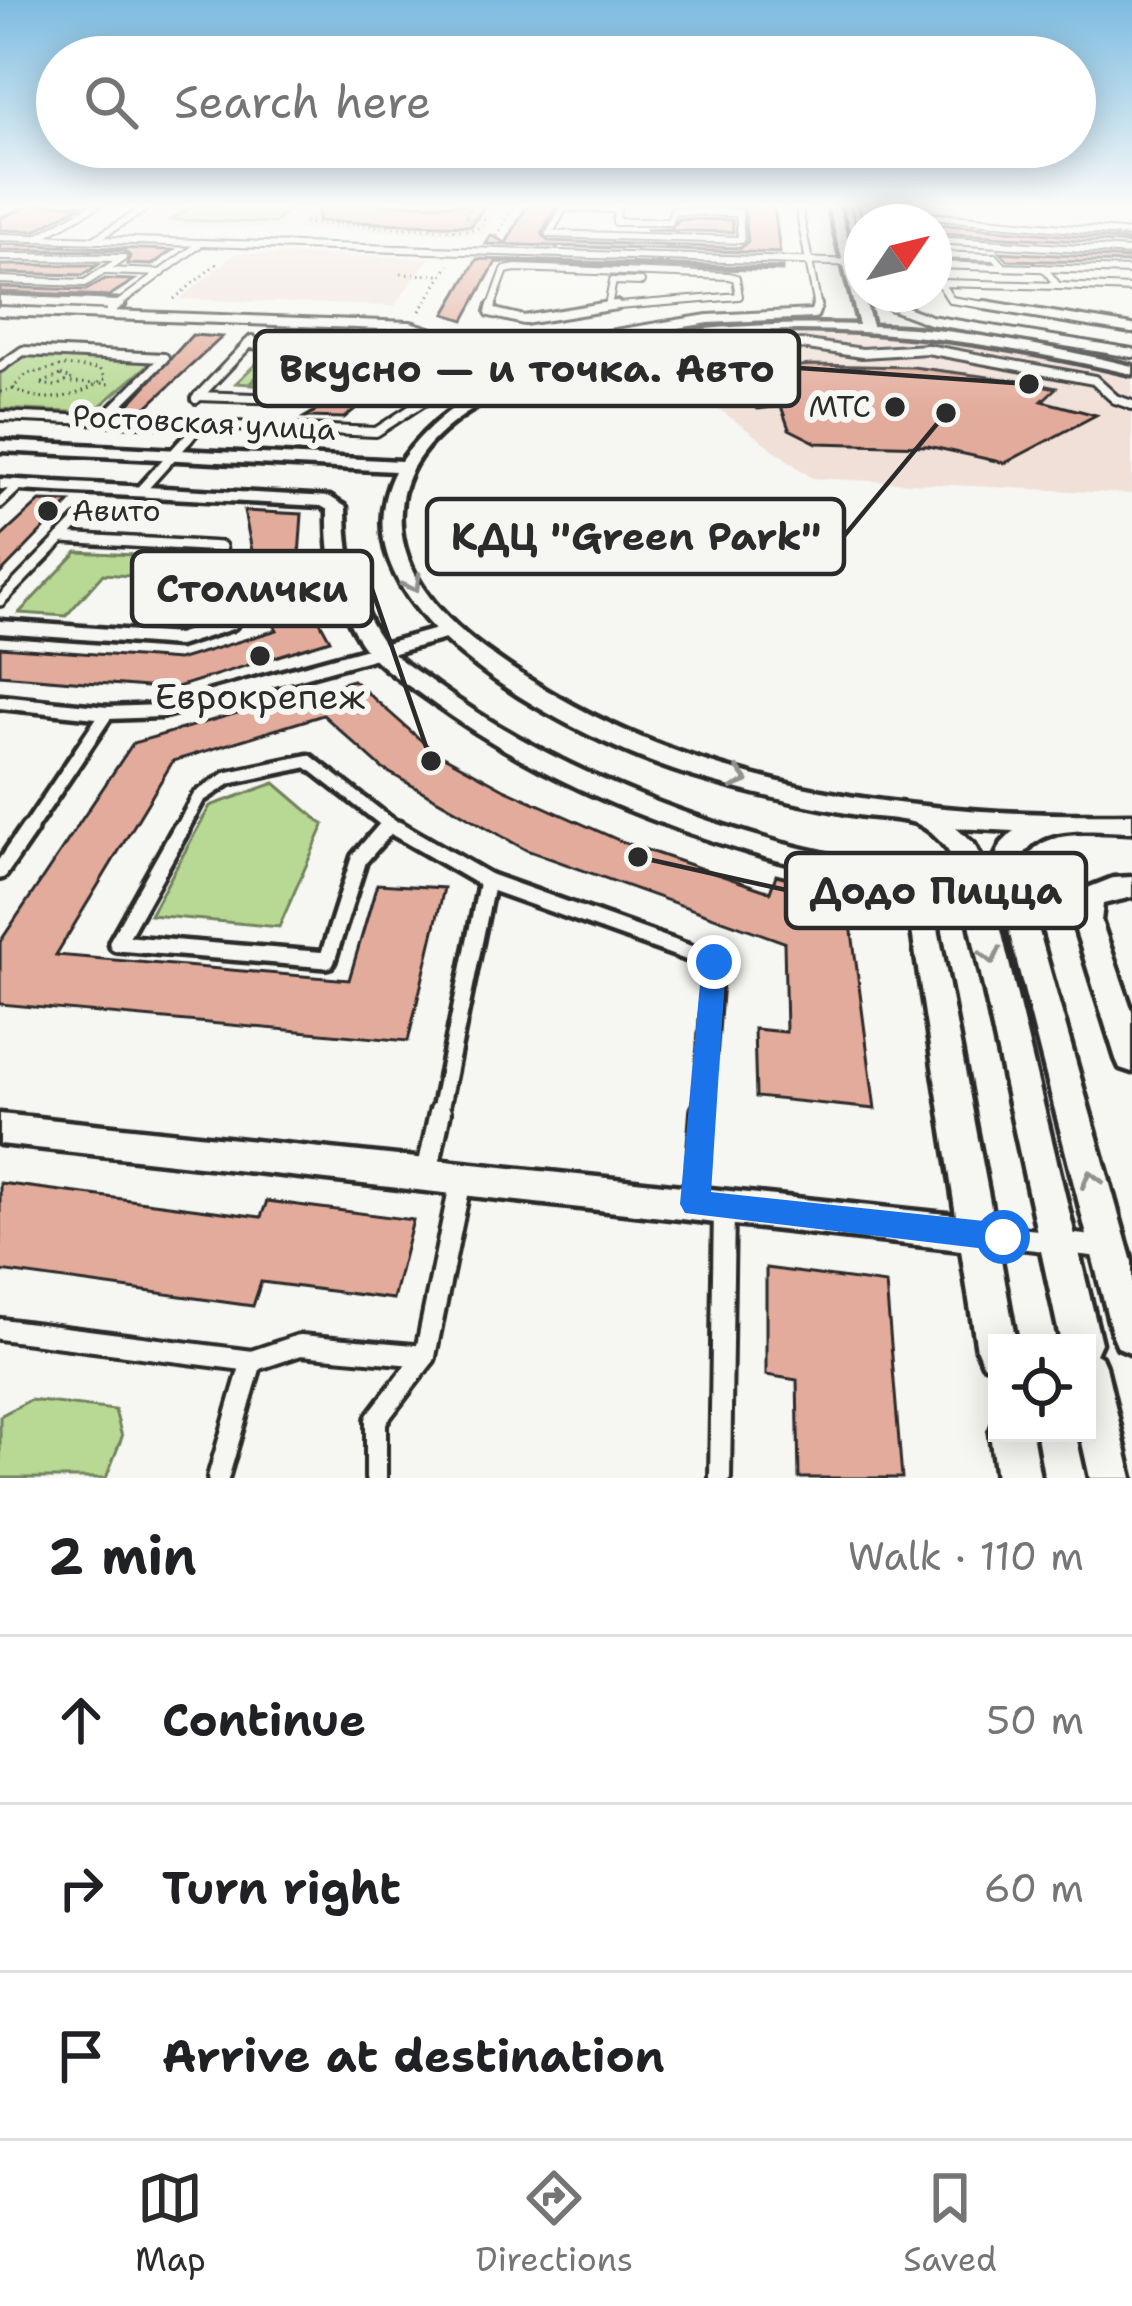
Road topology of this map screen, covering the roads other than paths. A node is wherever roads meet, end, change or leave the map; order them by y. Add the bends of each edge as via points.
1 (101, 273) edge
2 (161, 273) edge
3 (504, 273) edge
4 (556, 273) edge
5 (643, 273) edge
6 (812, 273) edge
7 (835, 273) edge
8 (1048, 273) edge
9 (642, 278) junction
10 (0, 280) edge
11 (837, 280) dead end
12 (1058, 286) junction
13 (1132, 289) edge
14 (0, 300) edge
15 (638, 302) junction
16 (118, 305) junction
17 (608, 305) junction
18 (863, 312) edge
19 (897, 312) edge
20 (2, 315) edge
21 (104, 315) junction
22 (270, 321) junction
23 (263, 328) dead end
24 (866, 329) junction
25 (1132, 329) edge
26 (1132, 353) edge
27 (512, 358) junction
28 (562, 362) junction
29 (0, 367) edge
30 (542, 368) junction
31 (1132, 370) edge
32 (196, 399) joint
33 (1132, 405) edge
34 (181, 414) dead end
35 (0, 416) edge
36 (101, 420) junction
37 (172, 423) junction
38 (201, 424) junction
39 (0, 450) edge
40 (170, 458) junction
41 (403, 470) junction
42 (10, 485) edge
43 (140, 491) junction
44 (0, 503) edge
45 (80, 519) dead end
46 (62, 538) junction
47 (0, 601) edge
48 (0, 627) edge
49 (448, 632) junction
50 (380, 653) junction
51 (0, 702) edge
52 (107, 712) junction
53 (927, 817) junction
54 (1132, 823) edge
55 (389, 824) junction
56 (1048, 824) junction
57 (0, 871) edge
58 (487, 880) junction
59 (1132, 887) edge
60 (1132, 1059) edge
61 (0, 1129) edge
62 (444, 1177) junction
63 (709, 1205) junction
64 (990, 1236) junction
65 (1057, 1242) junction
66 (1109, 1247) junction
67 (0, 1329) edge
68 (1132, 1333) edge
69 (996, 1334) edge
70 (1079, 1334) edge
71 (425, 1356) junction
72 (252, 1361) junction
73 (1096, 1410) edge
74 (1012, 1442) edge
75 (218, 1478) edge
76 (376, 1478) edge
77 (720, 1478) edge
78 (1018, 1478) edge
79 (1112, 1478) edge

1 - 10 lane via 86,283
2 - 16 lane
3 - 17 lane via 490,312 524,320
4 - 9 lane
5 - 9 lane
6 - 27 lane via 814,314 653,326
7 - 11 street
8 - 12 lane
9 - 15 lane
9 - 15 lane via 736,278 739,296
9 - 17 lane via 613,281
12 - 13 lane
12 - 25 lane via 940,283 951,300
14 - 16 street
15 - 17 lane
16 - 21 lane
18 - 24 street
19 - 26 lane
20 - 21 lane
21 - 22 lane
22 - 23 lane
22 - 27 lane via 410,326
24 - 28 street via 846,323 685,336
24 - 31 street via 1012,344
27 - 30 lane
27 - 38 lane via 447,386 386,430
28 - 30 street
28 - 33 lane via 801,344 862,353 927,349 1094,380
29 - 36 lane via 23,351 164,358
30 - 41 street via 446,419
32 - 32 lane via 314,400 392,358 251,341
34 - 37 lane
35 - 36 lane
36 - 37 lane
37 - 38 lane
38 - 40 lane
39 - 40 street, Ростовская улица
40 - 41 street, Ростовская улица
40 - 43 lane
41 -> 49 street via 392,501 400,563
42 - 43 street via 101,496
42 - 44 lane
43 - 50 street via 337,507 347,588
45 - 46 lane
46 - 47 lane
46 - 48 lane via 221,547 231,623 178,640
49 - 50 lane
49 -> 53 street via 548,704 616,737 789,793
50 - 52 lane via 160,711
50 - 64 street via 461,715 578,780 774,851 888,875 920,893
51 - 52 lane
52 - 57 lane
53 - 56 street
53 -> 65 street via 964,850 971,868
54 - 56 street
55 - 55 lane via 308,761 228,778 199,797 117,943 327,960 359,859
55 - 58 lane
66 -> 56 street via 1006,864 1022,836
58 - 62 lane
58 - 63 lane via 714,962
59 - 60 street via 1090,898 1087,921
61 - 62 street
62 - 63 street
62 - 71 lane
63 - 64 street
63 - 77 lane
64 - 65 lane
64 - 69 street
65 - 66 lane
65 - 70 street
66 - 68 street
67 - 72 lane
71 - 72 lane via 300,1345
71 - 76 lane via 376,1420
72 - 75 lane
73 - 79 street
74 - 78 street

